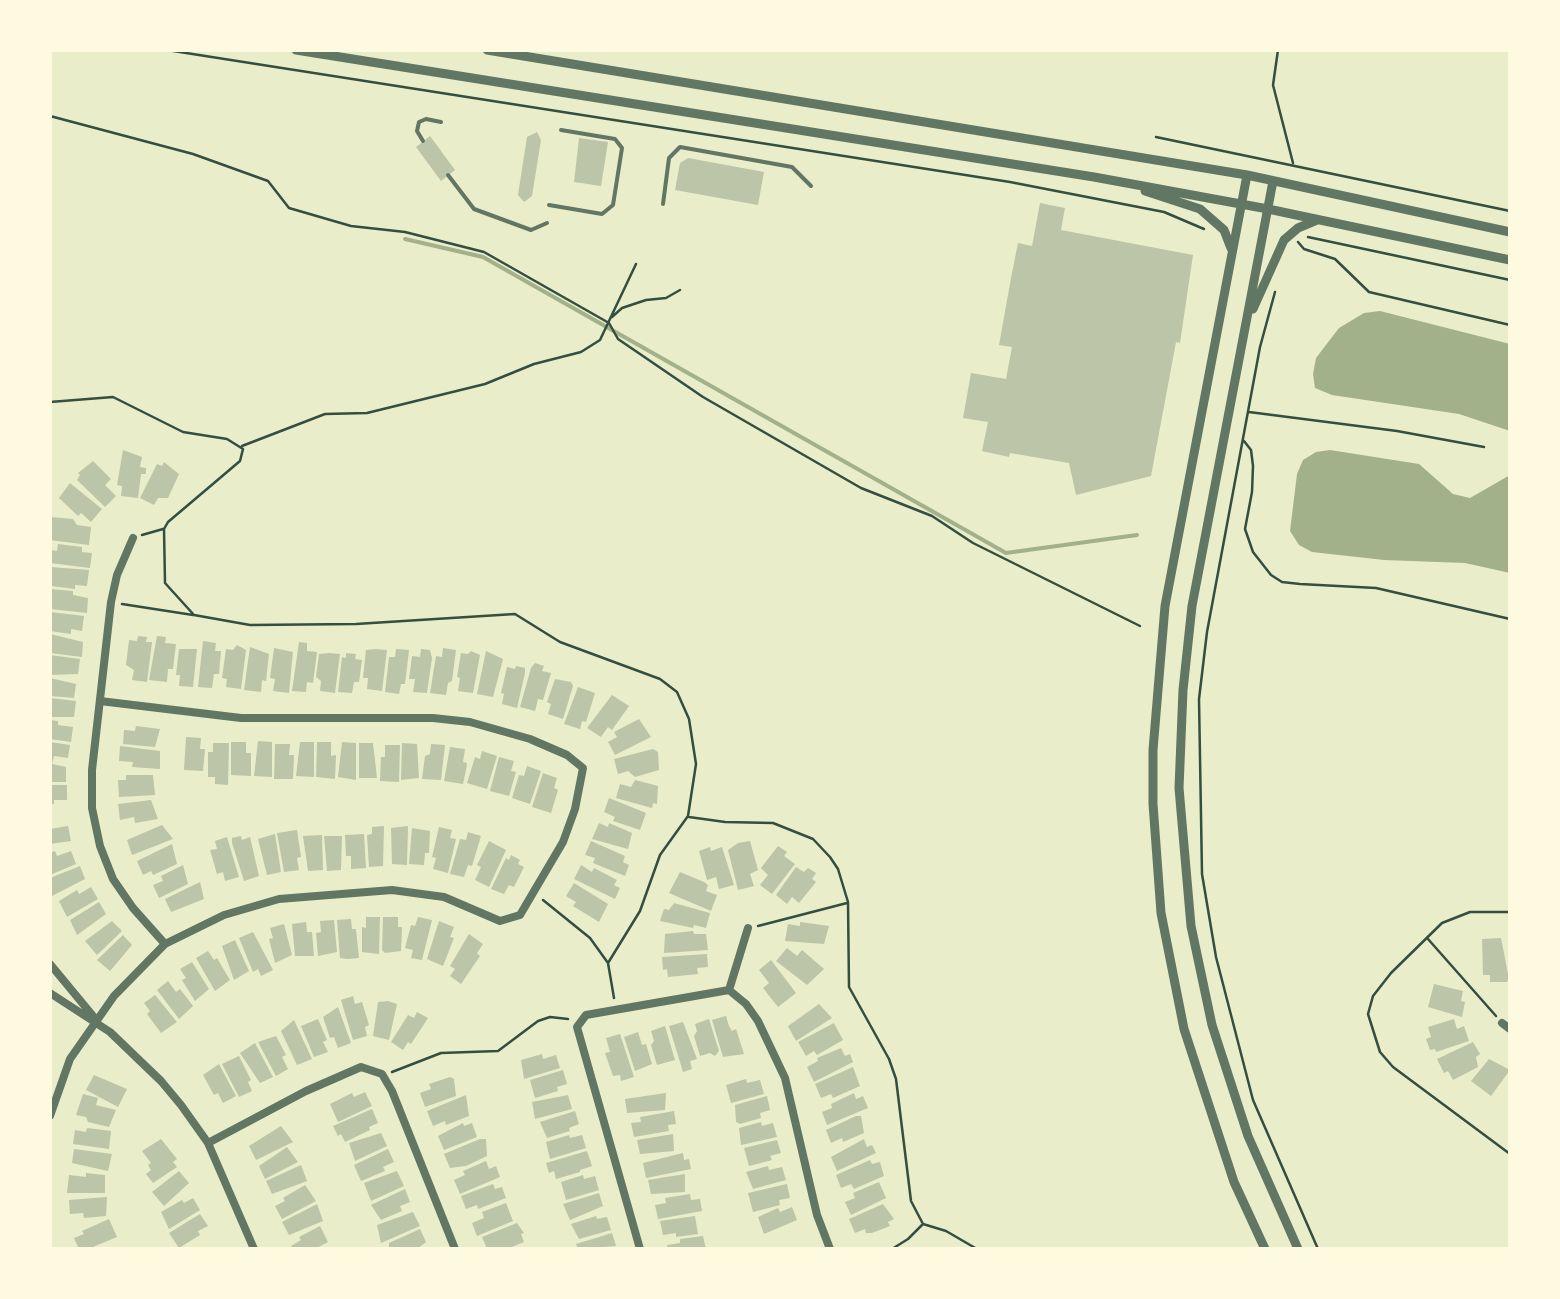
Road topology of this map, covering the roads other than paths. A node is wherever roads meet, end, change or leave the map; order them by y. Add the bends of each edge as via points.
1 (296, 50) edge
2 (488, 50) edge
3 (441, 122) dead end
4 (561, 130) dead end
5 (423, 141) dead end
6 (448, 176) dead end
7 (1247, 176) junction
8 (1094, 177) junction
9 (1273, 180) junction
10 (811, 186) dead end
11 (663, 204) dead end
12 (1241, 204) junction
13 (550, 206) dead end
14 (1268, 208) junction
15 (1319, 219) junction
16 (546, 223) dead end
17 (1510, 232) edge
18 (1232, 250) junction
19 (1510, 260) edge
20 (1245, 329) junction
21 (133, 538) road end
22 (100, 701) junction
23 (748, 928) road end
24 (165, 944) junction
25 (50, 964) edge
26 (729, 990) junction
27 (50, 993) edge
28 (96, 1020) junction
29 (50, 1116) edge
30 (208, 1143) junction
31 (254, 1249) edge
32 (455, 1249) edge
33 (640, 1249) edge
34 (830, 1249) edge
35 (1265, 1249) edge
36 (1298, 1249) edge

1 - 8 street
2 - 7 street
3 - 5 lane via 419,122
4 - 13 lane via 616,139 622,148 612,205 602,214
6 - 16 lane via 474,208 531,230
7 - 9 street
7 - 12 street
8 - 12 street
8 - 18 street via 1200,210 1224,230
9 - 14 street
9 - 17 street
10 - 11 lane via 792,167 680,148 670,158
12 - 14 street
12 - 18 street
14 - 15 street
14 - 20 street
15 - 19 street
15 - 20 street via 1284,240
18 - 35 street via 1166,606 1153,804 1161,913 1184,1029 1234,1182
20 - 36 street via 1192,606 1182,706 1181,833 1212,1025 1248,1136
21 - 22 street via 111,602
22 - 24 street via 91,789 100,846 122,894
22 - 24 street via 241,718 452,719 509,731 583,768 556,858 520,915 500,921 444,897 406,891 279,899 224,914
23 - 26 street
24 - 28 street
25 - 28 street
26 - 33 street via 586,1015 577,1026
26 - 34 street via 758,1021 785,1078
27 - 28 street
28 - 29 street via 70,1058
28 - 30 street via 161,1080
30 - 31 street
30 - 32 street via 361,1067 382,1074

